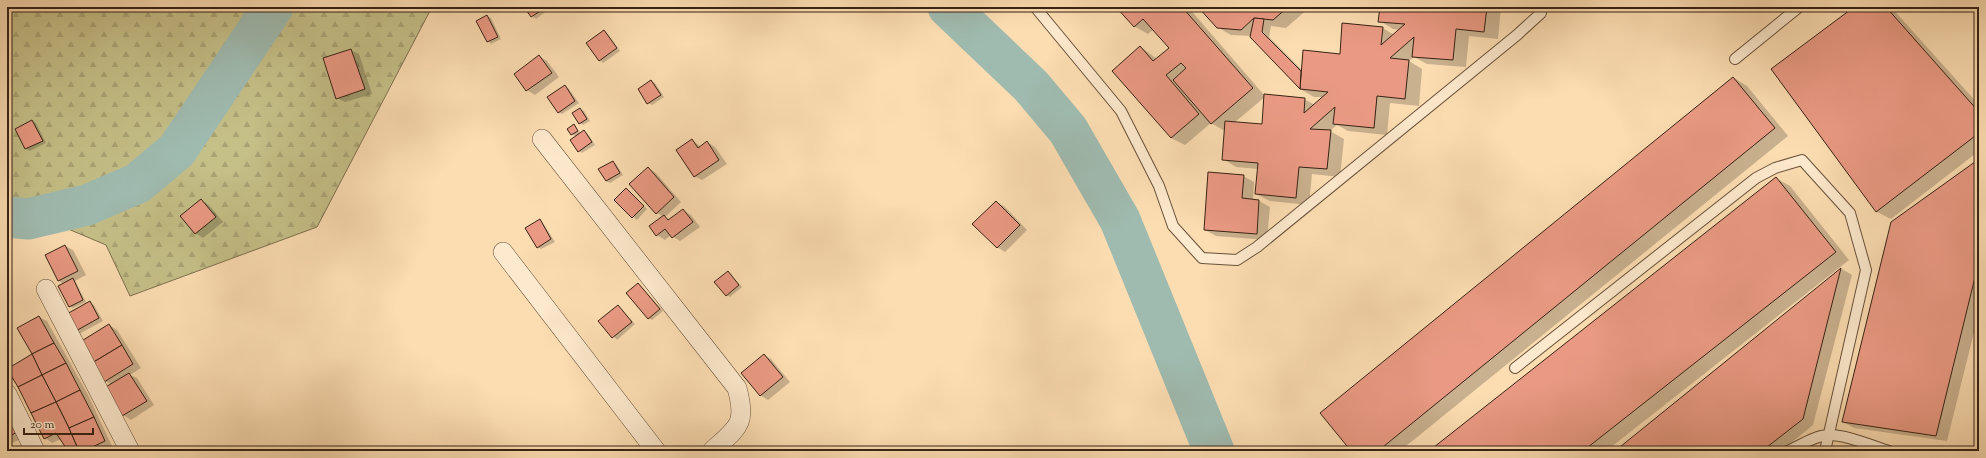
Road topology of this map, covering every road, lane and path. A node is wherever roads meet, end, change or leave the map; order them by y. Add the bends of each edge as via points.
1 (1035, 7) edge
2 (1541, 7) edge
3 (1799, 7) edge
4 (1735, 59) dead end
5 (542, 139) dead end
6 (503, 252) dead end
7 (46, 289) dead end
8 (1515, 368) dead end
9 (7, 394) edge
10 (1830, 435) junction
11 (35, 451) edge
12 (130, 451) edge
13 (656, 451) edge
14 (712, 451) edge
15 (1788, 451) edge
16 (1825, 451) edge
17 (1889, 451) edge

1 - 2 lane via 1121,111 1159,186 1173,226 1202,258 1237,260 1257,247 1518,35 1541,13
3 - 4 lane
5 - 14 street via 737,388 742,408 741,421
6 - 13 street
7 - 12 street
8 - 10 lane via 1756,178 1775,168 1802,160 1850,213 1866,270
9 - 11 street
10 - 15 lane via 1817,437
10 - 16 lane
10 - 17 lane via 1860,441

